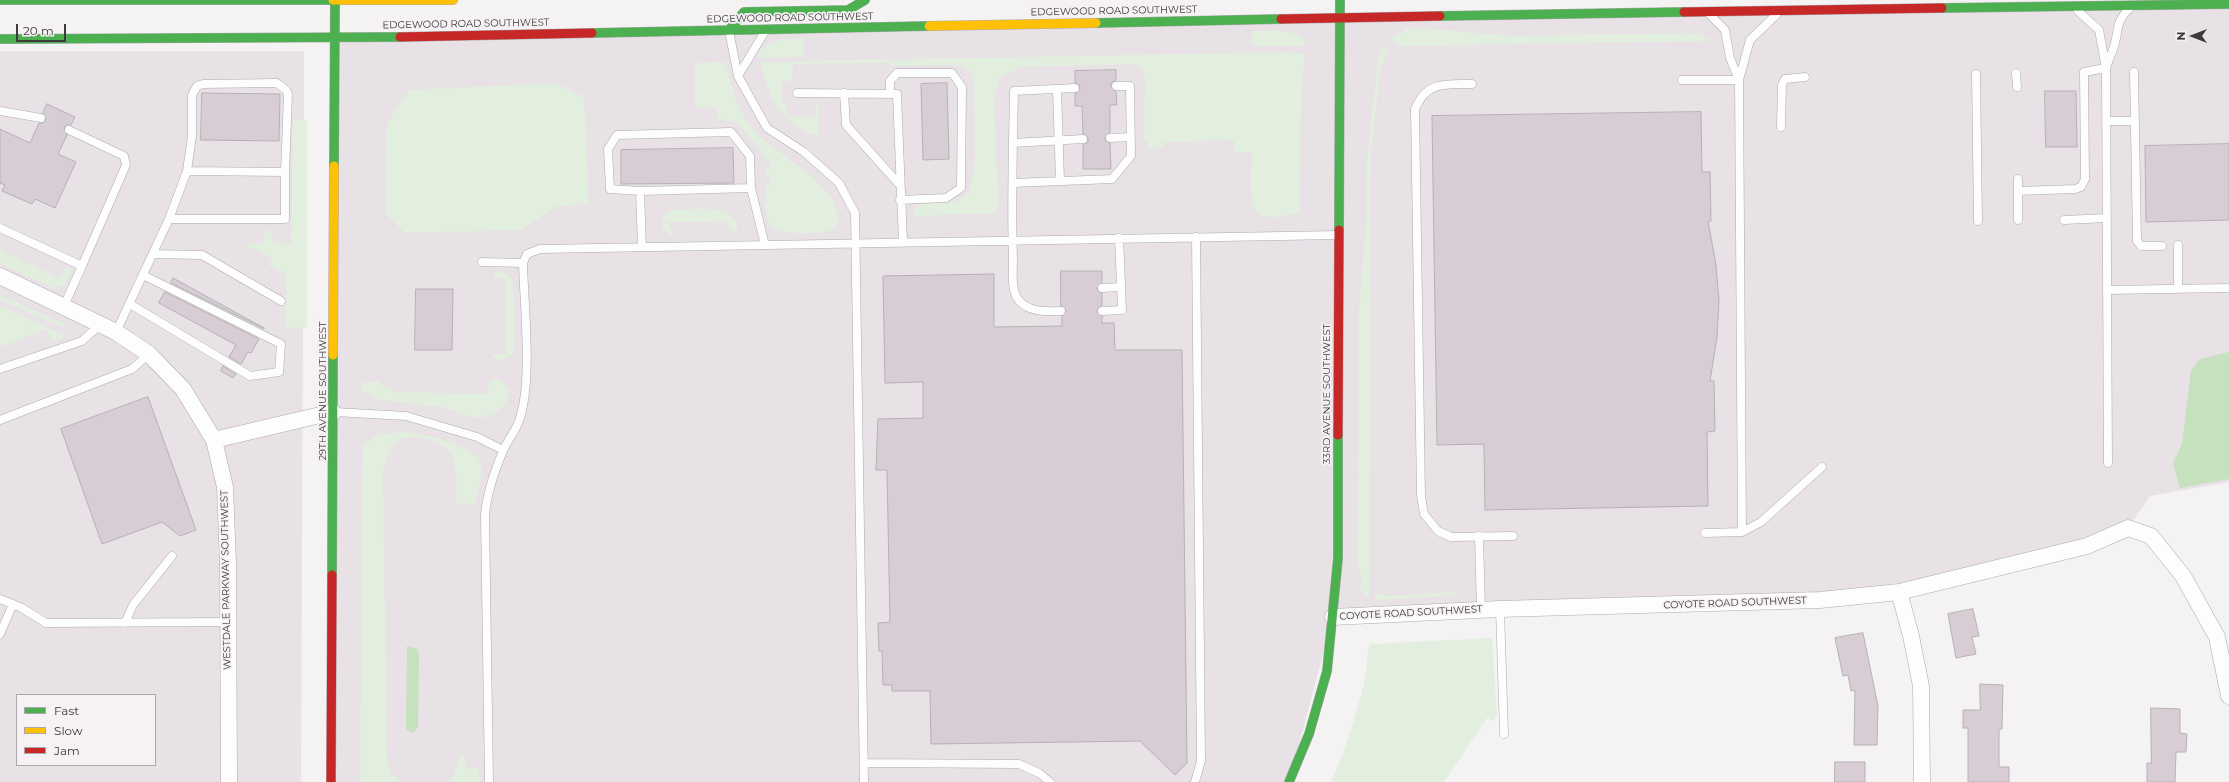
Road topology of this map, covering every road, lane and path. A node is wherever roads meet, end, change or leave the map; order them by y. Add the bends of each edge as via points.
1 (0, 0) edge
2 (453, 0) edge
3 (865, 0) edge
4 (1340, 0) edge
5 (1725, 0) edge
6 (335, 1) edge
7 (2229, 4) edge
8 (2071, 6) junction
9 (2133, 6) junction
10 (1781, 11) junction
11 (1707, 12) junction
12 (1723, 12) junction
13 (1340, 18) junction
14 (729, 30) junction
15 (766, 30) junction
16 (335, 38) junction
17 (0, 39) edge
18 (2106, 68) junction
19 (2134, 72) dead end
20 (2016, 73) dead end
21 (1976, 74) dead end
22 (738, 76) junction
23 (1805, 77) dead end
24 (1682, 80) dead end
25 (1739, 80) junction
26 (1472, 84) dead end
27 (1116, 86) dead end
28 (2017, 87) dead end
29 (1075, 88) dead end
30 (1057, 89) junction
31 (797, 93) dead end
32 (844, 93) junction
33 (890, 94) junction
34 (0, 111) edge
35 (41, 118) dead end
36 (2106, 121) junction
37 (2134, 121) junction
38 (1781, 127) dead end
39 (69, 130) dead end
40 (1131, 137) junction
41 (1110, 138) dead end
42 (1083, 139) dead end
43 (1058, 140) junction
44 (1013, 143) junction
45 (187, 171) junction
46 (286, 172) junction
47 (2018, 179) dead end
48 (1060, 181) junction
49 (1013, 183) junction
50 (899, 184) junction
51 (751, 188) junction
52 (640, 191) junction
53 (2018, 191) junction
54 (900, 200) junction
55 (2107, 218) junction
56 (169, 219) junction
57 (2018, 220) dead end
58 (2064, 220) dead end
59 (1978, 221) dead end
60 (0, 228) edge
61 (1338, 235) junction
62 (1196, 237) junction
63 (1119, 238) junction
64 (1012, 240) junction
65 (903, 242) junction
66 (857, 243) junction
67 (764, 245) junction
68 (2178, 245) dead end
69 (2162, 246) dead end
70 (642, 247) junction
71 (153, 254) junction
72 (482, 262) dead end
73 (523, 263) junction
74 (82, 266) junction
75 (143, 275) junction
76 (0, 276) edge
77 (1121, 287) junction
78 (1102, 288) dead end
79 (2229, 288) edge
80 (2178, 289) junction
81 (2107, 290) junction
82 (281, 301) dead end
83 (130, 304) junction
84 (64, 306) junction
85 (1061, 311) dead end
86 (1102, 311) dead end
87 (101, 324) junction
88 (116, 332) junction
89 (149, 354) junction
90 (0, 370) edge
91 (333, 412) junction
92 (0, 420) edge
93 (214, 440) junction
94 (503, 450) junction
95 (2108, 462) dead end
96 (1822, 467) dead end
97 (1742, 532) junction
98 (1705, 533) dead end
99 (1479, 536) junction
100 (1513, 536) dead end
101 (172, 556) dead end
102 (1899, 592) junction
103 (0, 599) edge
104 (13, 604) junction
105 (1500, 609) junction
106 (1481, 610) junction
107 (1333, 617) junction
108 (228, 622) junction
109 (125, 623) junction
110 (0, 634) edge
111 (2229, 696) edge
112 (1504, 734) dead end
113 (865, 764) junction
114 (229, 782) edge
115 (331, 782) edge
116 (489, 782) edge
117 (864, 782) edge
118 (1050, 782) edge
119 (1195, 782) edge
120 (1289, 782) edge
121 (1922, 782) edge

1 - 6 main road
2 - 6 main road
3 - 14 main road via 848,10 744,12
4 - 13 main road, 33RD AVENUE SOUTHWEST
5 - 12 main road
6 - 16 main road, 29TH AVENUE SOUTHWEST
7 - 9 main road, EDGEWOOD ROAD SOUTHWEST
8 - 9 main road, EDGEWOOD ROAD SOUTHWEST
8 - 10 main road, EDGEWOOD ROAD SOUTHWEST
8 - 18 lane via 2092,21 2099,30
9 - 18 lane via 2122,16 2117,26 2115,42
10 - 12 main road, EDGEWOOD ROAD SOUTHWEST
10 - 25 lane via 1750,40
11 - 12 main road, EDGEWOOD ROAD SOUTHWEST
11 - 13 main road, EDGEWOOD ROAD SOUTHWEST
11 - 25 lane via 1725,30 1730,58
13 - 15 main road, EDGEWOOD ROAD SOUTHWEST
13 - 61 main road, 33RD AVENUE SOUTHWEST
14 - 15 main road, EDGEWOOD ROAD SOUTHWEST
14 - 16 main road, EDGEWOOD ROAD SOUTHWEST
14 - 22 lane
15 - 22 lane
16 - 17 main road, EDGEWOOD ROAD SOUTHWEST
16 - 91 main road, 29TH AVENUE SOUTHWEST
18 - 36 lane
18 - 53 lane via 2084,72 2085,179 2081,187
19 - 37 lane
20 - 28 lane
21 - 59 lane
22 - 66 lane via 767,128 804,152 839,183 855,213
23 - 38 lane via 1785,79 1782,85
24 - 25 lane
25 - 97 lane
26 - 99 lane via 1432,87 1421,96 1415,109 1420,472 1424,514 1438,530 1451,537
27 - 40 lane via 1130,86
29 - 30 lane
30 - 43 lane
30 - 44 lane via 1014,91
31 - 32 lane
32 - 33 lane
32 - 50 lane via 846,125
33 - 50 lane via 897,94
33 - 54 lane via 890,81 897,73 952,73 962,87 961,188 946,198
34 - 35 lane
36 - 37 lane
36 - 55 lane
37 - 69 lane via 2137,241 2142,246
39 - 74 lane via 124,156 126,161
40 - 41 lane
40 - 48 lane via 1131,156 1112,179
42 - 43 lane
43 - 44 lane
43 - 48 lane
44 - 49 lane
45 - 46 lane
45 - 46 lane via 192,136 192,95 197,86 277,83 288,94
45 - 56 lane
46 - 56 lane via 285,219
47 - 53 lane
48 - 49 lane
49 - 64 lane
50 - 54 lane
51 - 52 lane
51 - 52 lane via 750,156 731,132 616,135 608,149 610,189
51 - 67 lane
52 - 70 lane
53 - 57 lane
54 - 65 lane
55 - 58 lane
55 - 81 lane
56 - 71 lane
60 - 74 lane
61 - 62 lane
61 - 107 main road, 33RD AVENUE SOUTHWEST via 1338,558
62 - 63 lane
62 - 119 lane via 1201,761
63 - 64 lane
63 - 77 lane
64 - 65 lane
64 - 85 lane via 1014,288 1017,298 1024,306 1033,309 1046,312
65 - 66 lane
66 - 67 lane
66 - 113 lane
67 - 70 lane
68 - 80 lane
70 - 73 lane via 540,249 527,254
71 - 75 lane
71 - 82 lane via 202,255
72 - 73 lane
73 - 94 lane via 526,380 519,422
74 - 84 lane
75 - 83 lane
75 - 83 lane via 281,344 279,372 250,376
76 - 84 street, WESTDALE PARKWAY SOUTHWEST
77 - 78 lane
77 - 86 lane via 1122,310
79 - 80 lane
80 - 81 lane
81 - 95 lane
83 - 88 lane
84 - 87 street, WESTDALE PARKWAY SOUTHWEST
87 - 88 street, WESTDALE PARKWAY SOUTHWEST
87 - 90 lane via 82,341
88 - 89 street, WESTDALE PARKWAY SOUTHWEST
89 - 92 lane via 132,369
89 - 93 street, WESTDALE PARKWAY SOUTHWEST via 183,389
91 - 93 street
91 - 94 lane via 406,416 478,437
91 - 115 main road, 29TH AVENUE SOUTHWEST
93 - 108 street, WESTDALE PARKWAY SOUTHWEST via 225,487
94 - 116 lane via 487,492 485,515
96 - 97 lane via 1760,522
97 - 98 lane
99 - 100 lane
99 - 106 lane
101 - 109 lane via 133,605
102 - 105 street, COYOTE ROAD SOUTHWEST via 1820,600
102 - 111 street, COYOTE ROAD SOUTHWEST via 2087,546 2128,528 2151,536 2183,576 2217,637
102 - 121 street via 1921,686
103 - 104 lane
104 - 109 lane via 46,623
104 - 110 lane
105 - 106 street, COYOTE ROAD SOUTHWEST
105 - 112 lane
106 - 107 street, COYOTE ROAD SOUTHWEST
107 - 120 main road, 33RD AVENUE SOUTHWEST via 1327,671 1309,734
108 - 109 lane
108 - 114 street, WESTDALE PARKWAY SOUTHWEST
113 - 117 lane
113 - 118 lane via 1019,764 1039,773

